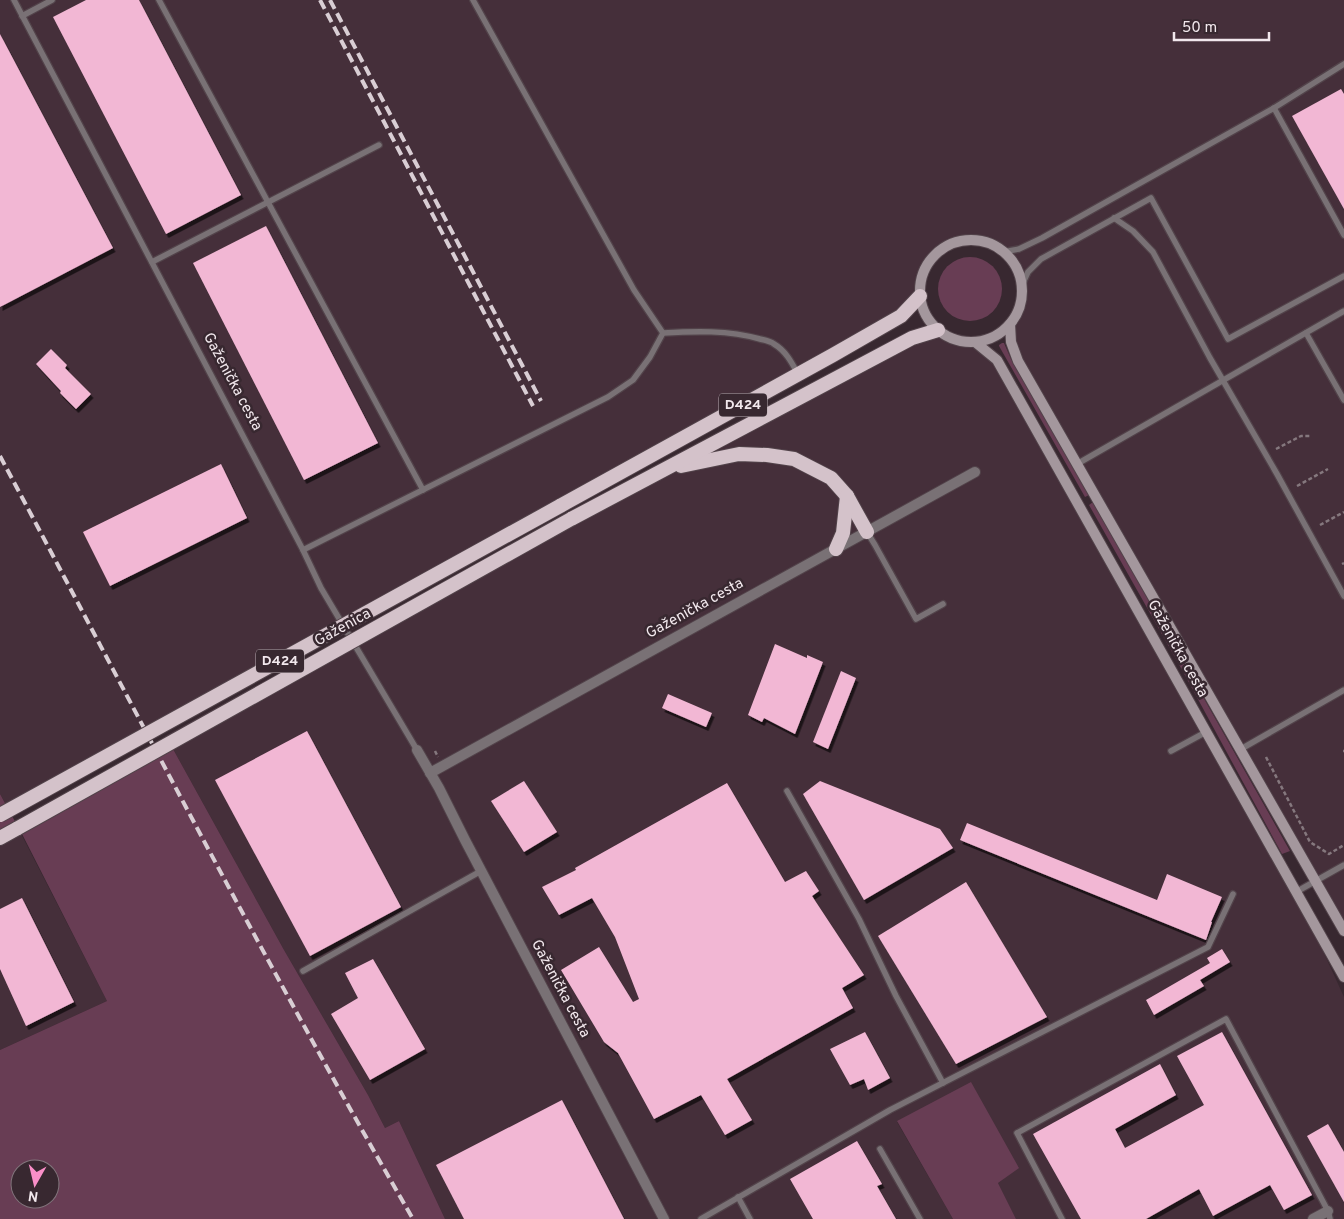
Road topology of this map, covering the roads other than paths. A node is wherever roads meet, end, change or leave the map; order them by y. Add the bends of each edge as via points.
1 (14, 0) edge
2 (52, 0) edge
3 (159, 0) edge
4 (473, 0) edge
5 (22, 16) junction
6 (1344, 64) edge
7 (1274, 108) junction
8 (379, 145) dead end
9 (268, 203) junction
10 (1114, 218) junction
11 (1344, 235) edge
12 (1003, 252) junction
13 (152, 262) junction
14 (1344, 276) edge
15 (1021, 287) junction
16 (920, 296) junction
17 (1344, 312) edge
18 (1010, 324) junction
19 (938, 330) junction
20 (663, 333) junction
21 (1306, 333) junction
22 (975, 342) junction
23 (798, 374) junction
24 (1223, 381) junction
25 (1344, 400) edge
26 (1077, 464) junction
27 (664, 470) junction
28 (975, 472) dead end
29 (423, 490) junction
30 (847, 496) junction
31 (867, 532) junction
32 (836, 549) junction
33 (303, 550) junction
34 (1344, 596) edge
35 (943, 604) dead end
36 (1344, 690) edge
37 (1206, 732) junction
38 (417, 750) joint
39 (1241, 750) junction
40 (1171, 751) dead end
41 (430, 773) junction
42 (787, 791) dead end
43 (0, 815) edge
44 (0, 838) edge
45 (1344, 864) edge
46 (482, 871) junction
47 (1316, 881) junction
48 (1296, 892) junction
49 (1233, 894) dead end
50 (1344, 931) edge
51 (303, 971) dead end
52 (1344, 977) edge
53 (943, 1083) junction
54 (880, 1149) dead end
55 (738, 1197) junction
56 (1329, 1215) edge
57 (664, 1219) edge
58 (701, 1219) edge
59 (750, 1219) edge
60 (920, 1219) edge
61 (1062, 1219) edge
62 (1313, 1219) edge

1 - 5 lane, Gaženička cesta
2 - 5 lane
3 - 9 lane
4 - 20 lane via 634,290
5 - 13 lane, Gaženička cesta
6 - 7 lane
7 - 11 lane
7 - 12 lane via 1042,238
8 - 9 lane
9 - 13 lane
9 - 29 lane
10 - 14 lane via 1152,198 1228,339
10 - 15 lane via 1041,259 1028,272
10 - 24 lane via 1153,252
12 - 15 main road via 1016,268
12 - 16 main road via 976,241 947,246 926,267
13 - 33 lane, Gaženička cesta
15 - 18 main road via 1019,306
16 - 19 main road via 923,309
16 - 23 highway, D424 via 901,316
17 - 21 lane
18 - 22 main road via 1000,333
18 - 26 main road, Gaženička cesta via 1018,361
19 - 22 main road via 949,337
19 - 27 highway, D424 via 912,338
20 - 23 lane via 719,332 774,343 787,355
20 - 29 lane via 633,380 616,392
21 - 24 lane
21 - 25 lane
22 - 37 main road, Gaženička cesta via 997,360
23 - 43 highway, Gaženica / D424, bridge
24 - 26 lane
24 - 34 lane
26 - 39 main road, Gaženička cesta
27 - 30 highway via 739,454 767,455 794,459 815,469 832,478
27 - 44 highway, Gaženica / D424, bridge
28 - 31 street, Gaženička cesta
29 - 33 lane
30 - 31 highway
30 - 32 highway via 843,532
31 - 32 street, Gaženička cesta
31 - 35 lane via 916,619
32 - 41 street, Gaženička cesta
33 - 38 lane, Gaženička cesta via 321,588
36 - 39 lane
37 - 40 lane
37 - 48 main road, Gaženička cesta
38 - 41 street, Gaženička cesta
39 - 47 main road, Gaženička cesta
41 - 46 street, Gaženička cesta
42 - 53 lane via 854,911
45 - 47 lane
46 - 51 lane
46 - 57 street, Gaženička cesta
47 - 48 lane
47 - 50 main road, Gaženička cesta
48 - 52 main road, Gaženička cesta
49 - 53 lane via 1208,948
53 - 55 lane
54 - 60 lane
55 - 58 lane
55 - 59 lane
56 - 61 lane via 1226,1019 1017,1133
56 - 62 street

